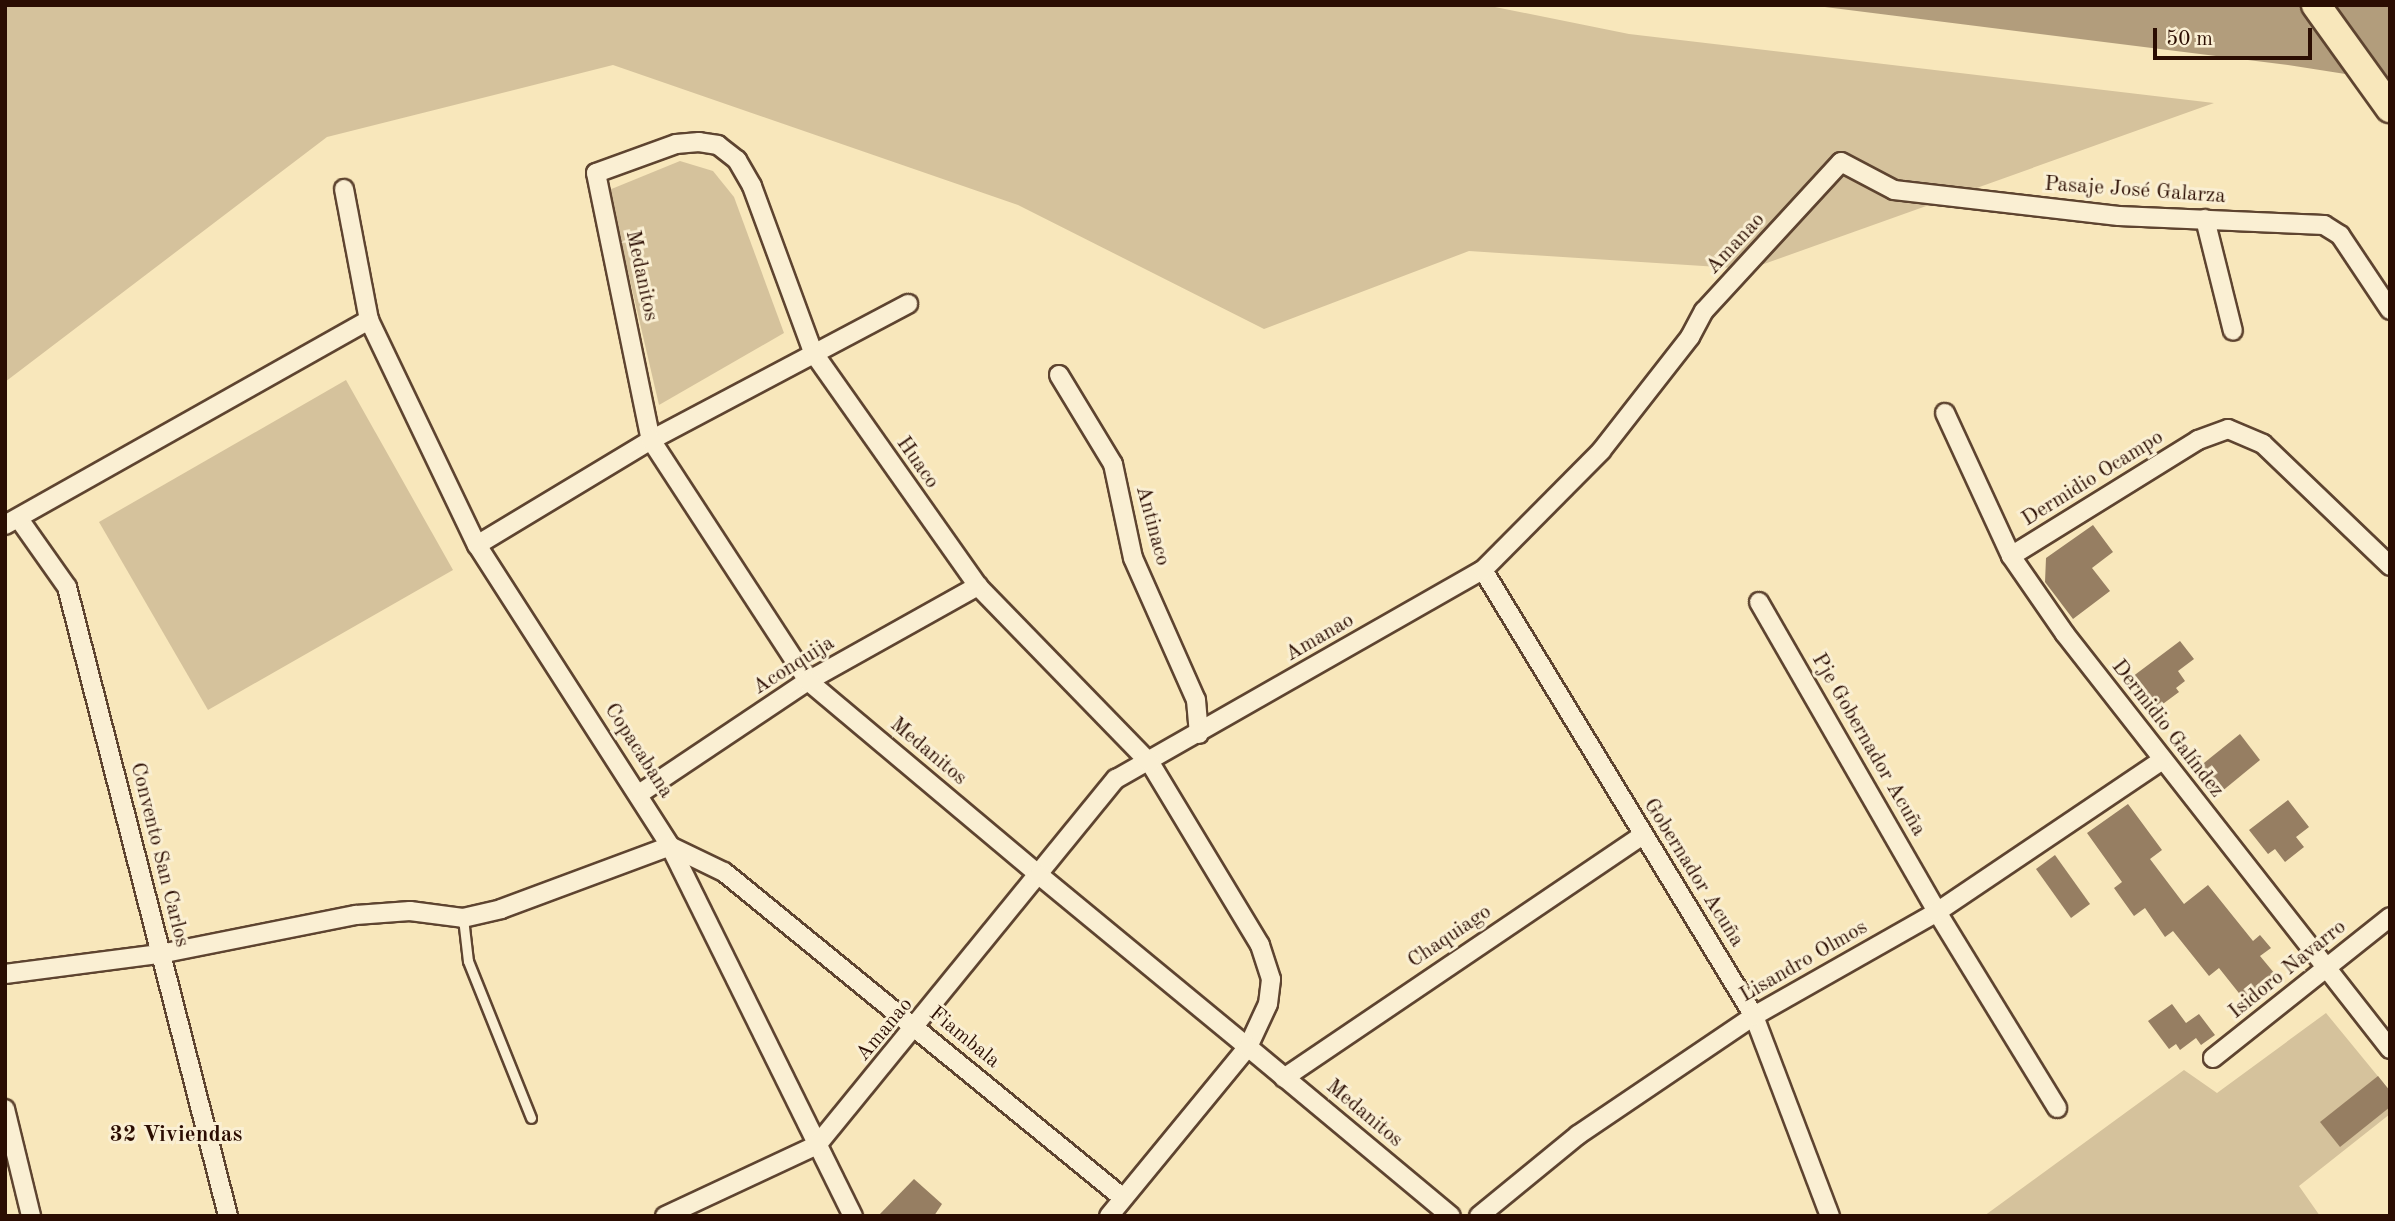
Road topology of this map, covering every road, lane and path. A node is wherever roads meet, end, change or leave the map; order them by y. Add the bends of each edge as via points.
1 (2316, 5) edge
2 (2390, 108) edge
3 (718, 145) joint
4 (1841, 162) joint
5 (344, 189) dead end
6 (2205, 219) junction
7 (908, 304) dead end
8 (2390, 310) edge
9 (369, 320) junction
10 (2233, 331) dead end
11 (813, 352) junction
12 (1059, 374) dead end
13 (1945, 413) dead end
14 (651, 440) junction
15 (12, 522) edge
16 (477, 545) junction
17 (2011, 556) junction
18 (2390, 566) edge
19 (1483, 570) junction
20 (978, 586) junction
21 (1759, 602) dead end
22 (808, 681) junction
23 (1199, 734) junction
24 (2161, 761) junction
25 (1150, 763) junction
26 (639, 794) junction
27 (1643, 835) junction
28 (670, 846) junction
29 (1039, 875) junction
30 (1937, 912) junction
31 (2390, 917) edge
32 (463, 918) junction
33 (160, 954) junction
34 (2327, 968) junction
35 (5, 974) edge
36 (1754, 1016) junction
37 (917, 1028) junction
38 (1248, 1048) junction
39 (2390, 1049) edge
40 (2213, 1058) dead end
41 (1284, 1078) junction
42 (2057, 1108) dead end
43 (5, 1109) edge
44 (531, 1118) dead end
45 (817, 1145) junction
46 (1124, 1198) junction
47 (31, 1216) edge
48 (228, 1216) edge
49 (665, 1216) edge
50 (853, 1216) edge
51 (1109, 1216) edge
52 (1451, 1216) edge
53 (1479, 1216) edge
54 (1830, 1216) edge

1 - 2 main road
3 - 11 street, Huaco via 737,160 752,186
3 - 14 street, Medanitos via 676,144 596,173
4 - 6 street, Pasaje José Galarza via 1894,190 2119,216
4 - 19 street, Amanao via 1704,311 1690,337 1601,451
5 - 9 street, Copacabana
6 - 8 street, Pasaje José Galarza via 2324,225 2340,235
6 - 10 street
7 - 11 street
9 - 15 street
9 - 16 street, Copacabana
11 - 14 street
11 - 20 street, Huaco
12 - 23 street, Antinaco via 1113,464 1133,558 1196,700
13 - 17 street, Dermidio Galíndez
14 - 16 street
14 - 22 street, Medanitos
15 - 33 street, Convento San Carlos via 67,587
16 - 26 street, Copacabana
17 - 18 street, Dermidio Ocampo via 2198,440 2228,429 2263,444
17 - 24 street, Dermidio Galíndez
19 - 23 street, Amanao
19 - 27 street, Gobernador Acuña
20 - 22 street, Aconquija
20 - 25 street, Huaco
21 - 30 street, Pje Gobernador Acuña
22 - 26 street, Aconquija
22 - 29 street, Medanitos
23 - 25 street, Amanao
24 - 30 street, Lisandro Olmos
24 - 34 street, Dermidio Galíndez
25 - 29 street, Amanao via 1116,779
25 - 38 street via 1261,945 1271,979 1268,1004
26 - 28 street, Copacabana
27 - 36 street, Gobernador Acuña
27 - 41 street, Chaquiago
28 - 32 street via 501,909
28 - 37 street, Fiambala via 724,872
28 - 45 street, Copacabana
29 - 37 street, Amanao
29 - 38 street, Medanitos
30 - 36 street, Lisandro Olmos
30 - 42 street, Pje Gobernador Acuña
31 - 34 street, Isidoro Navarro
32 - 33 street via 410,911 356,915
32 - 44 lane via 468,961
33 - 35 street
33 - 48 street, Convento San Carlos
34 - 39 street, Dermidio Galíndez
34 - 40 street, Isidoro Navarro
36 - 53 street, Lisandro Olmos via 1578,1135
36 - 54 street, Gobernador Acuña
37 - 45 street, Amanao
37 - 46 street, Fiambala
38 - 41 street, Medanitos
38 - 46 street
41 - 52 street, Medanitos
43 - 47 street
45 - 49 street
45 - 50 street, Copacabana
46 - 51 street

